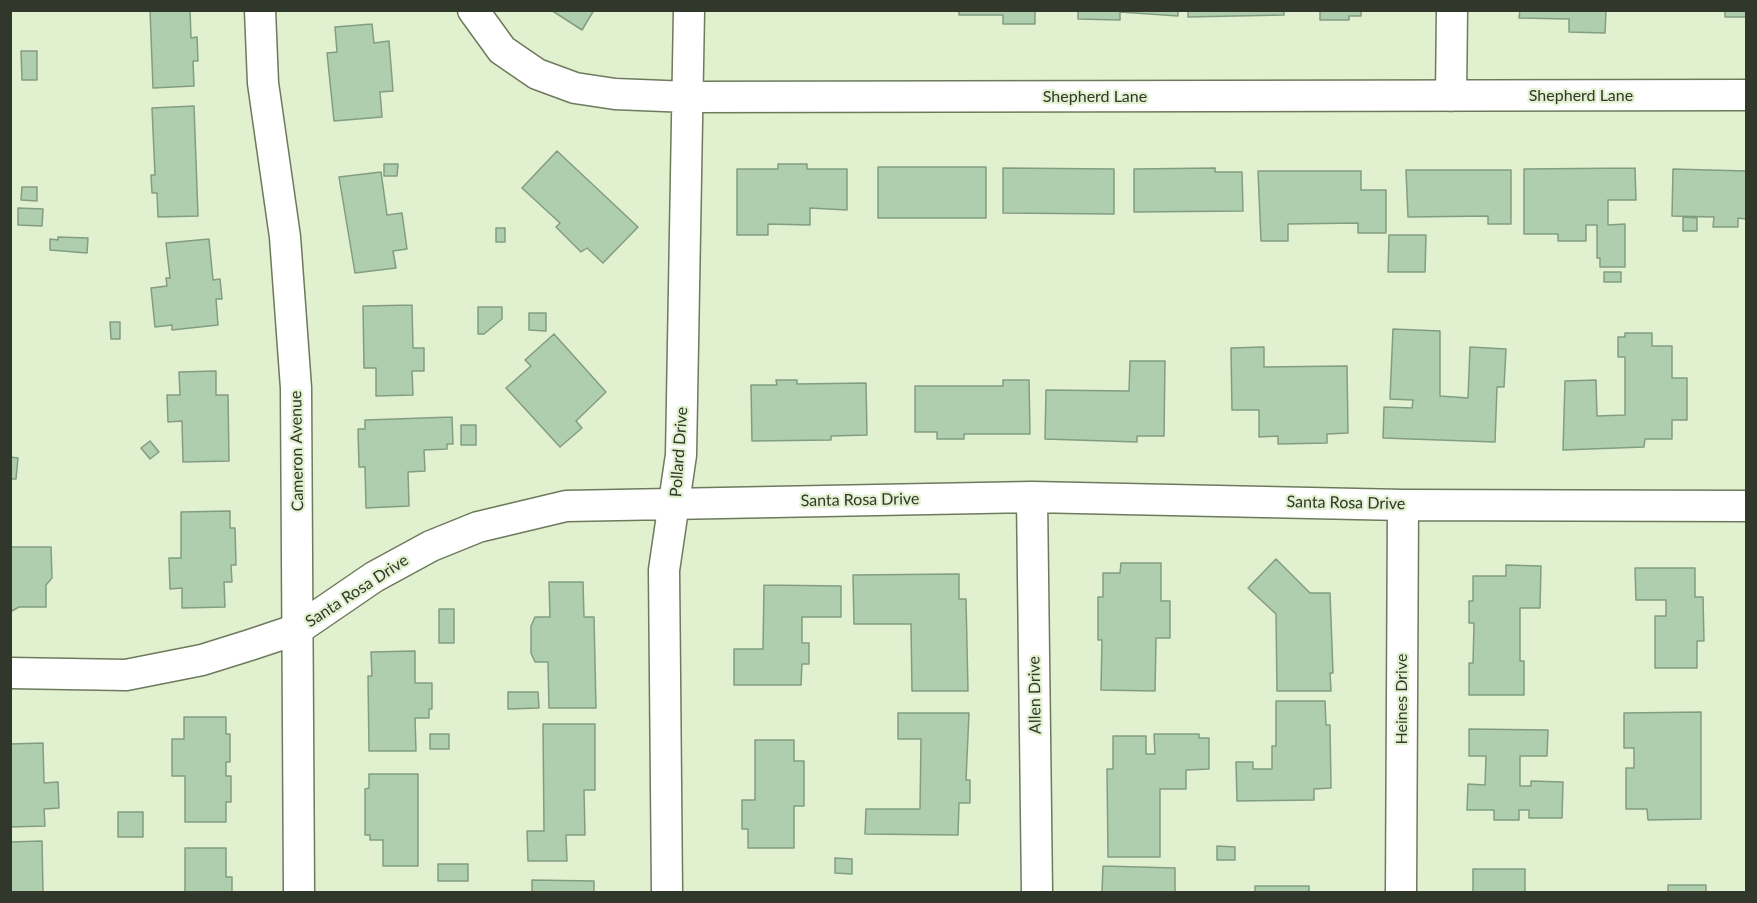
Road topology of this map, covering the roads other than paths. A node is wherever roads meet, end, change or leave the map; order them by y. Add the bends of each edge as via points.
1 (260, 10) edge
2 (473, 10) edge
3 (690, 10) edge
4 (1452, 10) edge
5 (1746, 95) edge
6 (1451, 96) junction
7 (690, 97) junction
8 (1032, 497) junction
9 (675, 503) junction
10 (1403, 505) junction
11 (1746, 506) edge
12 (298, 629) junction
13 (10, 673) edge
14 (299, 892) edge
15 (667, 892) edge
16 (1037, 892) edge
17 (1401, 892) edge

1 - 12 street, Cameron Avenue via 263,83 285,237 296,388
2 - 7 street, Shepherd Lane via 502,50 537,74 575,88
3 - 7 street, Pollard Drive
4 - 6 street
5 - 6 street, Shepherd Lane
6 - 7 street, Shepherd Lane
7 - 9 street, Pollard Drive via 681,443
8 - 9 street, Santa Rosa Drive
8 - 10 street, Santa Rosa Drive
8 - 16 street, Allen Drive
9 - 12 street, Santa Rosa Drive via 566,506 478,526 374,577
9 - 15 street, Pollard Drive via 664,570
10 - 11 street, Santa Rosa Drive
10 - 17 street, Heines Drive
12 - 13 street, Santa Rosa Drive via 202,660 126,675
12 - 14 street, Cameron Avenue

